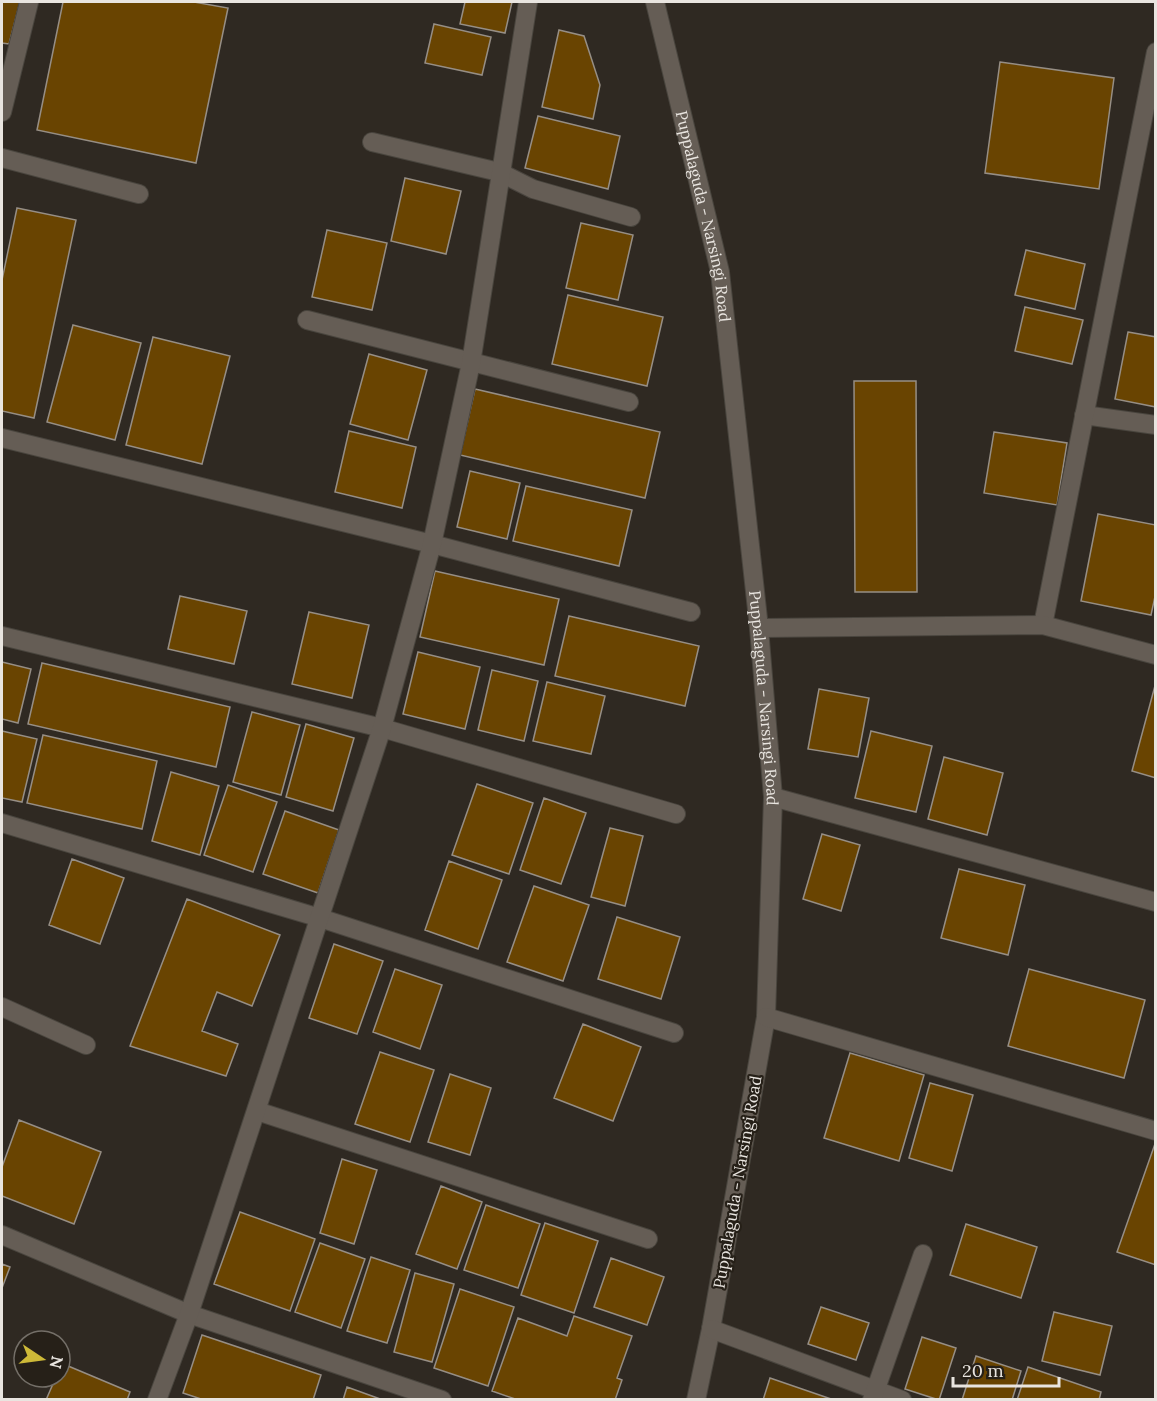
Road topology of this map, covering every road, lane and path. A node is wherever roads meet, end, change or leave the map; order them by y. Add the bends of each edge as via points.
1 (29, 2) edge
2 (528, 2) edge
3 (655, 2) edge
4 (1155, 52) edge
5 (2, 112) edge
6 (372, 142) dead end
7 (2, 158) edge
8 (499, 172) junction
9 (139, 194) dead end
10 (631, 217) dead end
11 (307, 320) dead end
12 (471, 363) junction
13 (629, 402) dead end
14 (1084, 415) junction
15 (1155, 424) edge
16 (2, 438) edge
17 (432, 544) junction
18 (692, 612) dead end
19 (1043, 625) junction
20 (759, 628) junction
21 (2, 636) edge
22 (1155, 655) edge
23 (382, 728) junction
24 (773, 797) junction
25 (676, 814) dead end
26 (2, 823) edge
27 (1155, 902) edge
28 (320, 918) junction
29 (2, 1007) edge
30 (766, 1017) junction
31 (674, 1033) dead end
32 (86, 1045) dead end
33 (257, 1111) junction
34 (1155, 1131) edge
35 (2, 1235) edge
36 (648, 1239) dead end
37 (923, 1254) dead end
38 (189, 1314) junction
39 (711, 1329) junction
40 (873, 1395) edge
41 (157, 1400) edge
42 (442, 1400) edge
43 (696, 1400) edge
44 (902, 1400) edge

1 - 5 street
2 - 8 street
3 - 20 street, Puppalaguda - Narsingi Road via 720,272
4 - 14 street
6 - 8 street
7 - 9 street
8 - 10 street via 533,189
8 - 12 street
11 - 12 street
12 - 13 street
12 - 17 street
14 - 15 street
14 - 19 street
16 - 17 street
17 - 18 street
17 - 23 street
19 - 20 street
19 - 22 street
20 - 24 street, Puppalaguda - Narsingi Road
21 - 23 street
23 - 25 street
23 - 28 street
24 - 27 street
24 - 30 street, Puppalaguda - Narsingi Road
26 - 28 street
28 - 31 street
28 - 33 street
29 - 32 street
30 - 34 street
30 - 39 street, Puppalaguda - Narsingi Road
33 - 36 street
33 - 38 street
35 - 38 street
37 - 40 street
38 - 41 street
38 - 42 street
39 - 40 street
39 - 43 street, Puppalaguda - Narsingi Road
40 - 44 street

